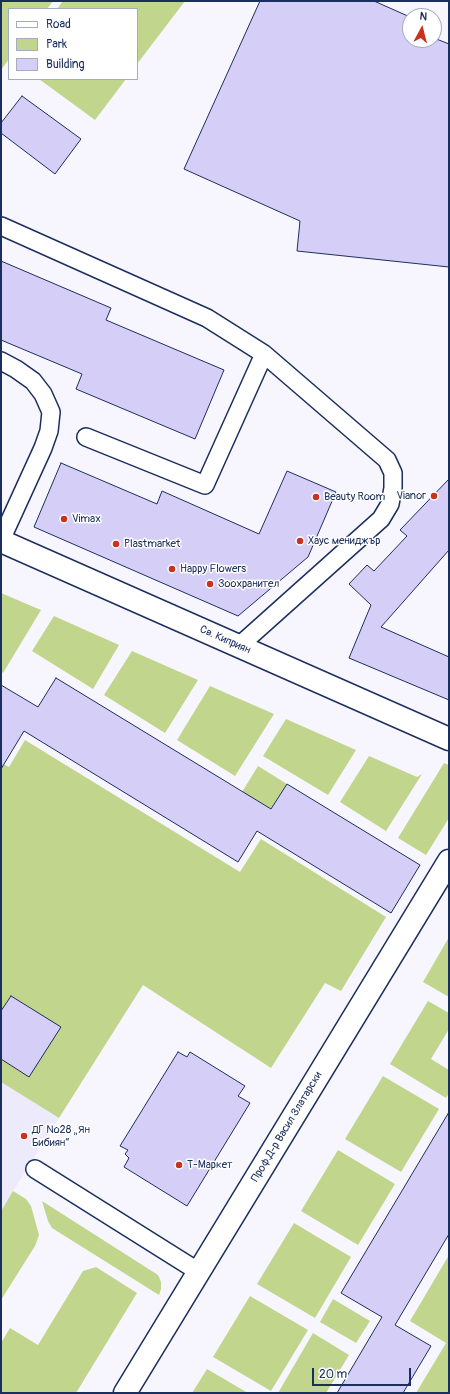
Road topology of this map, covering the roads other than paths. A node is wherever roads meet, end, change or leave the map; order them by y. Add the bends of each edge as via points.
1 (1, 226) edge
2 (264, 354) junction
3 (1, 362) edge
4 (86, 437) dead end
5 (1, 541) edge
6 (239, 646) junction
7 (449, 739) edge
8 (449, 861) edge
9 (35, 1169) dead end
10 (198, 1272) junction
11 (125, 1393) edge

1 - 2 lane via 207,318
2 - 4 lane via 206,485
2 - 6 lane via 387,460 394,473 393,488 390,504 381,519
3 - 5 lane via 33,381 44,394 51,412 49,431 43,448
5 - 6 street, Св. Киприян
6 - 7 street, Св. Киприян
8 - 10 street, Проф.Д-р Васил Златарски
9 - 10 lane
10 - 11 street, Проф.Д-р Васил Златарски

